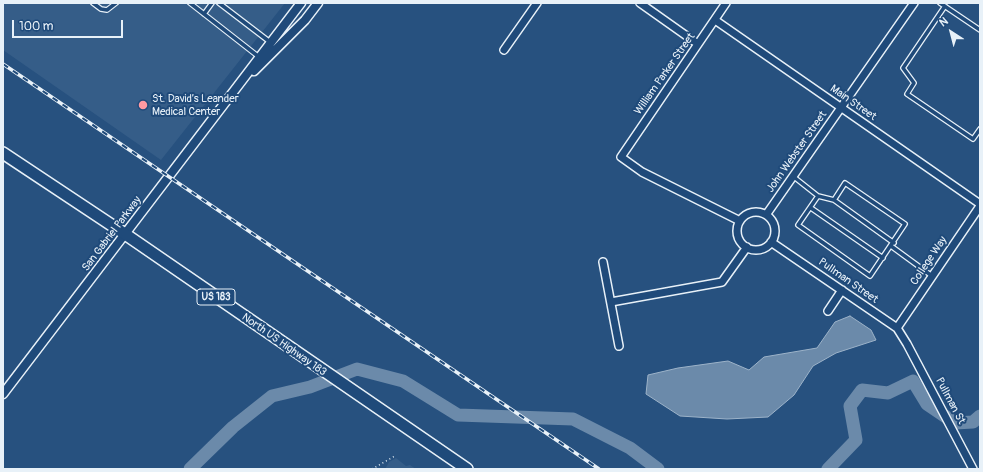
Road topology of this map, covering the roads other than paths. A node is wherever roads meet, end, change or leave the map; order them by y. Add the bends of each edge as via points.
1 (93, 3) edge
2 (116, 3) edge
3 (190, 3) edge
4 (212, 3) edge
5 (219, 3) edge
6 (301, 3) edge
7 (318, 3) edge
8 (537, 3) edge
9 (640, 3) edge
10 (726, 3) edge
11 (914, 3) edge
12 (940, 3) edge
13 (945, 6) junction
14 (204, 14) junction
15 (715, 20) junction
16 (980, 30) edge
17 (270, 42) junction
18 (698, 44) junction
19 (504, 50) dead end
20 (258, 57) junction
21 (237, 87) junction
22 (841, 109) junction
23 (980, 128) edge
24 (3, 153) edge
25 (794, 177) junction
26 (818, 196) junction
27 (834, 200) junction
28 (980, 205) edge
29 (811, 208) junction
30 (766, 215) junction
31 (740, 221) junction
32 (125, 234) junction
33 (771, 242) junction
34 (892, 244) junction
35 (747, 247) junction
36 (883, 258) junction
37 (603, 262) dead end
38 (933, 276) junction
39 (842, 290) junction
40 (611, 302) junction
41 (828, 312) dead end
42 (897, 328) junction
43 (907, 344) joint
44 (619, 346) dead end
45 (3, 394) edge
46 (980, 465) edge
47 (466, 469) edge
48 (973, 469) edge

1 - 2 lane via 107,10
3 - 14 lane
4 - 14 lane
5 - 17 lane
6 - 17 street, San Gabriel Parkway
7 - 21 street, San Gabriel Parkway via 305,20
8 - 19 street
9 - 18 street
10 - 15 street, William Parker Street
11 - 22 street, John Webster Street
12 - 13 lane
13 - 16 lane
13 - 23 lane via 903,68 914,83 907,94 973,138
14 - 20 lane
15 - 18 street, William Parker Street
15 - 22 street, Main Street
17 - 20 street, San Gabriel Parkway
18 - 31 street, William Parker Street via 621,157 642,172
20 - 21 street, San Gabriel Parkway
21 - 32 street, San Gabriel Parkway
22 - 25 street, John Webster Street
22 - 28 street, Main Street
24 - 32 main road, North US Highway 183 / US 183
25 - 26 lane
25 - 30 street, John Webster Street
26 - 27 lane
26 - 29 lane
27 - 34 lane
27 - 34 lane via 844,183 905,224
28 - 38 street, College Way
29 - 36 lane
29 - 36 lane via 798,225 870,276
30 - 31 street via 750,213
30 - 33 street via 775,227
31 - 35 street via 739,239
32 - 45 street, San Gabriel Parkway
32 - 47 main road, North US Highway 183 / US 183
33 - 35 street via 758,250
33 - 39 street, Pullman Street
34 - 36 lane
34 - 38 lane
35 - 40 street via 722,282
37 - 40 street
38 - 42 street, College Way
39 - 41 street
39 - 42 street, Pullman Street
40 - 44 street
42 - 43 street, Pullman Street
43 - 48 street, Pullman St
46 - 48 street

